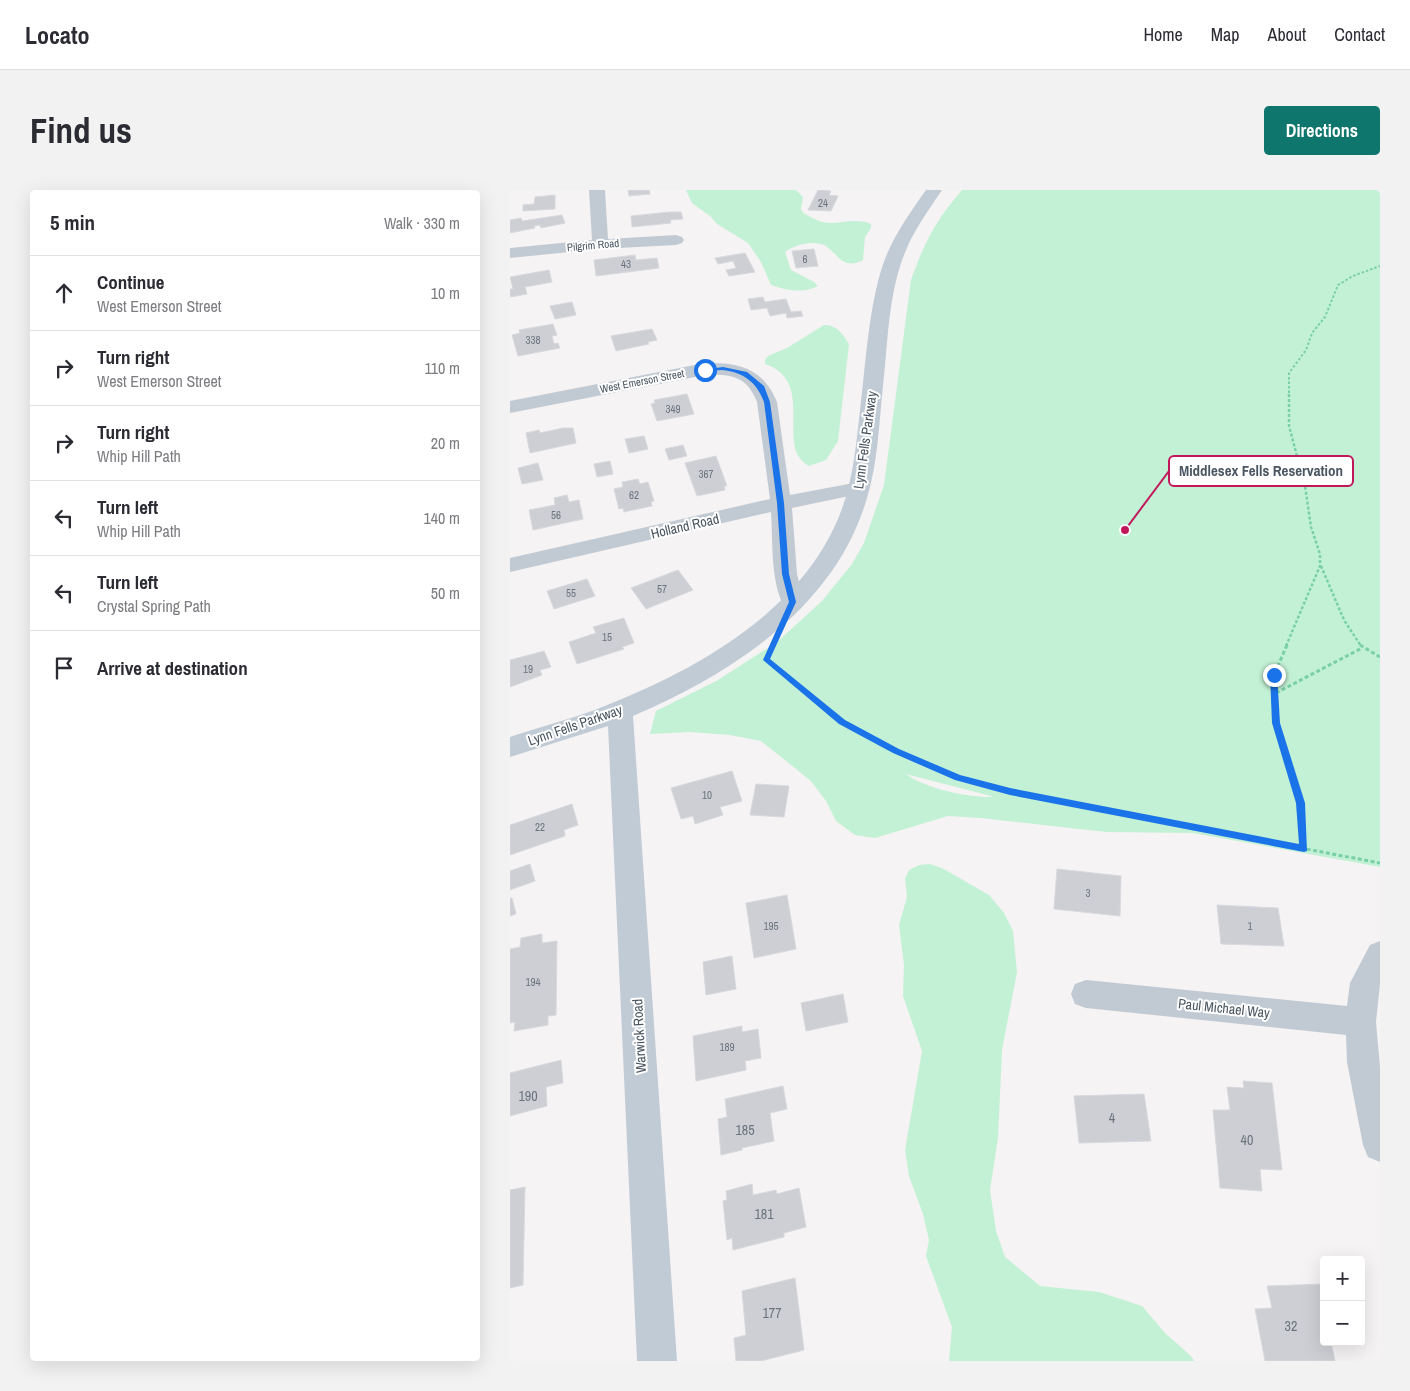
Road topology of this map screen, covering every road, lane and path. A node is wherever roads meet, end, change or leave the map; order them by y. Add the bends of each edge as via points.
1 (597, 190) edge
2 (934, 190) edge
3 (676, 240) dead end
4 (600, 244) junction
5 (510, 253) edge
6 (1380, 266) edge
7 (510, 407) edge
8 (859, 488) junction
9 (780, 503) junction
10 (510, 565) edge
11 (1320, 566) junction
12 (793, 602) junction
13 (1362, 648) junction
14 (770, 652) dead end
15 (1380, 657) edge
16 (1275, 693) junction
17 (620, 710) junction
18 (510, 747) edge
19 (1304, 848) junction
20 (1380, 863) edge
21 (1380, 954) edge
22 (1086, 994) dead end
23 (1361, 1022) junction
24 (1380, 1145) edge
25 (657, 1361) edge

1 - 4 street
2 - 8 main road, Lynn Fells Parkway via 909,226 885,289 866,455
3 - 4 street, Pilgrim Road
4 - 5 street, Pilgrim Road
6 - 11 path via 1338,285 1325,317 1289,373 1288,426 1305,486 1310,527 1320,554
7 - 9 street, West Emerson Street via 691,371 723,369 739,372 752,378 764,392
8 - 9 street, Holland Road
8 - 12 main road, Lynn Fells Parkway via 839,542
9 - 10 street, Holland Road
9 - 12 street, West Emerson Street via 786,574
11 - 13 path via 1344,620
11 - 16 path via 1274,675
12 - 17 main road, Lynn Fells Parkway via 765,627 717,661
13 - 15 path
13 - 16 path
14 - 19 path via 766,660 842,722 896,751 958,777 1010,792
16 - 19 path via 1276,723 1300,803
17 - 18 main road, Lynn Fells Parkway
17 - 25 main road, Warwick Road
19 - 20 path
21 - 23 street via 1365,983
22 - 23 street, Paul Michael Way
23 - 24 street via 1363,1062

